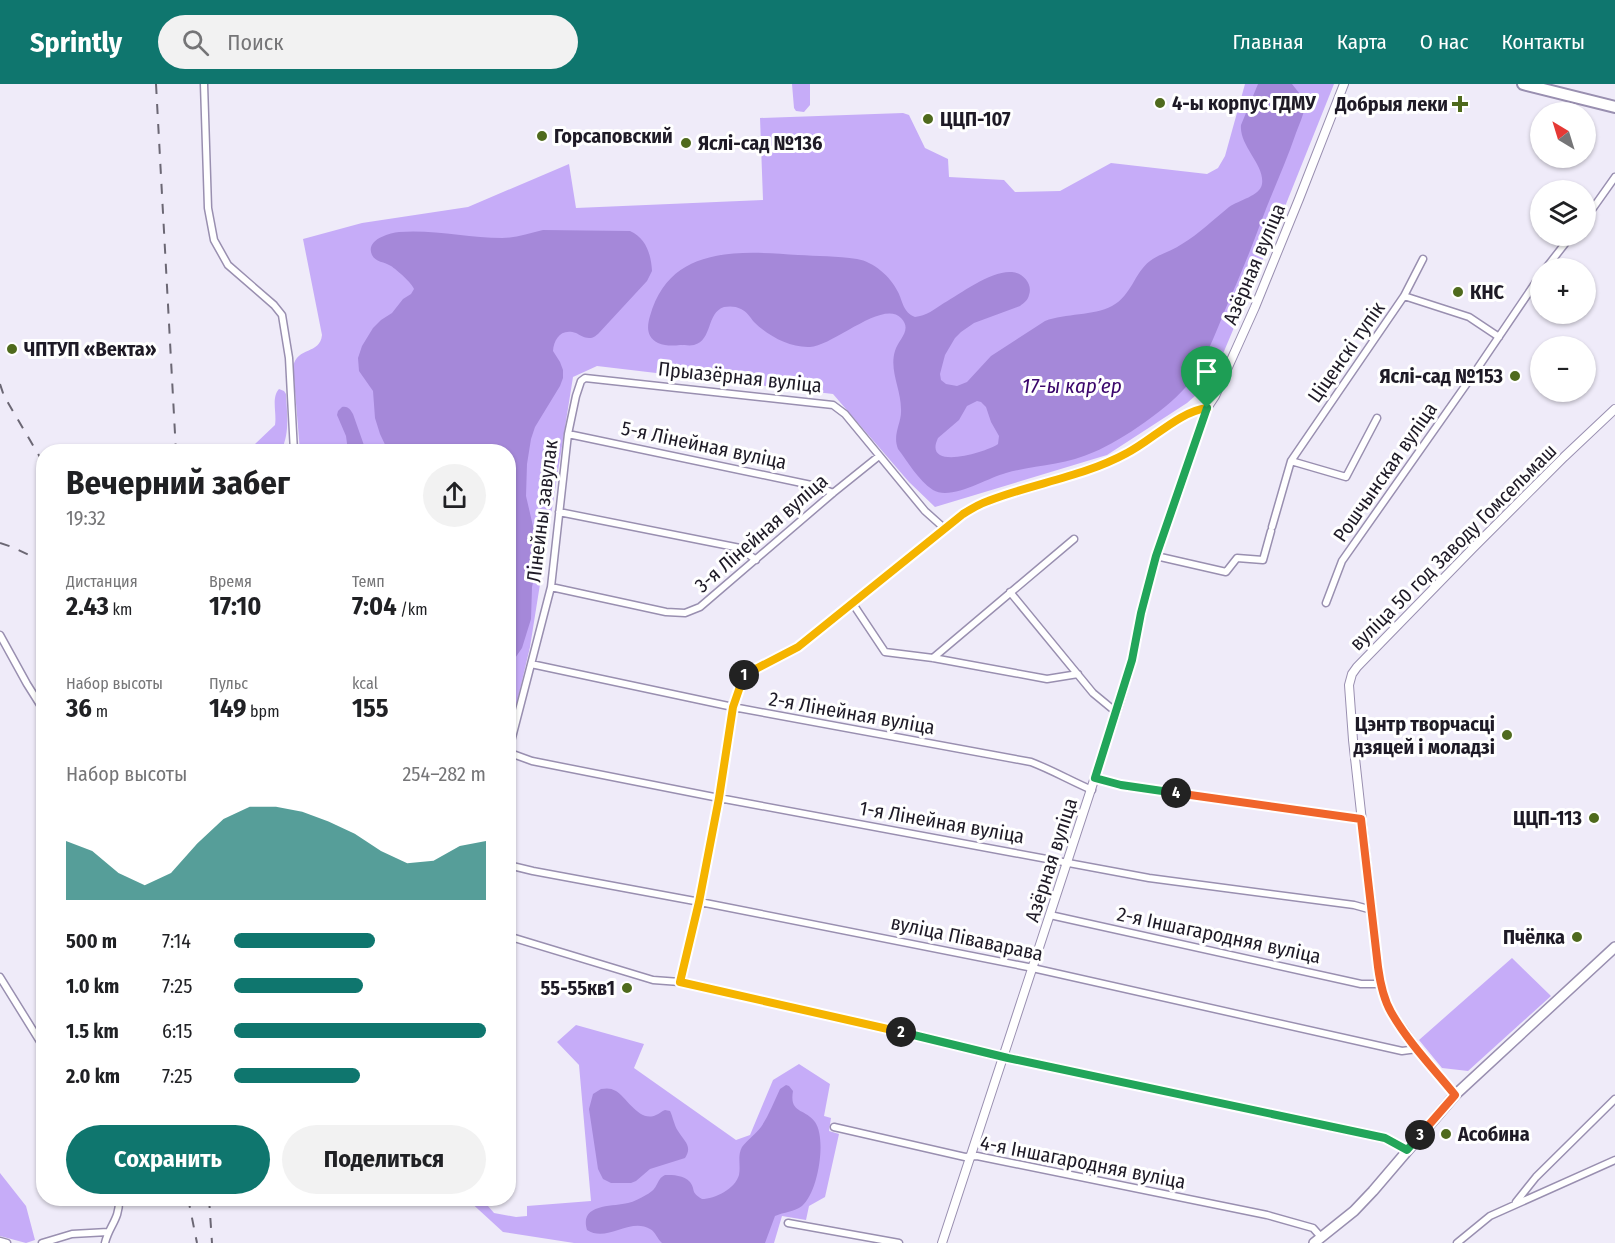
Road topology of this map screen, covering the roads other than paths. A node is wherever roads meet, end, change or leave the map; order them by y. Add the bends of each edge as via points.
1 (204, 84) edge
2 (1344, 84) edge
3 (1523, 84) edge
4 (1615, 107) edge
5 (1615, 177) edge
6 (1596, 204) edge
7 (1563, 246) edge
8 (1554, 258) edge
9 (1424, 259) dead end
10 (1530, 291) edge
11 (1404, 296) junction
12 (1499, 337) junction
13 (585, 378) joint
14 (1207, 408) junction
15 (1615, 410) edge
16 (1377, 418) dead end
17 (568, 434) junction
18 (294, 444) edge
19 (879, 456) junction
20 (1291, 461) junction
21 (833, 493) junction
22 (560, 512) junction
23 (944, 528) junction
24 (1074, 539) dead end
25 (1156, 556) junction
26 (756, 560) junction
27 (551, 587) junction
28 (1010, 592) junction
29 (1326, 603) dead end
30 (853, 604) junction
31 (0, 635) edge
32 (933, 658) junction
33 (531, 664) junction
34 (1078, 675) junction
35 (36, 698) edge
36 (733, 707) junction
37 (1116, 712) junction
38 (516, 725) edge
39 (516, 755) edge
40 (1095, 778) junction
41 (1092, 790) junction
42 (719, 798) junction
43 (1361, 819) junction
44 (1067, 862) junction
45 (516, 867) edge
46 (699, 902) junction
47 (1372, 910) junction
48 (1050, 915) junction
49 (516, 938) edge
50 (1615, 947) edge
51 (1033, 968) junction
52 (0, 978) edge
53 (680, 982) junction
54 (1380, 984) junction
55 (36, 1035) edge
56 (1417, 1049) junction
57 (1003, 1056) junction
58 (1455, 1095) junction
59 (1615, 1099) edge
60 (834, 1127) dead end
61 (1407, 1150) junction
62 (971, 1157) junction
63 (1615, 1160) edge
64 (1514, 1205) junction
65 (120, 1206) edge
66 (788, 1223) dead end
67 (108, 1232) junction
68 (1318, 1240) edge
69 (0, 1241) edge
70 (7, 1243) edge
71 (42, 1243) edge
72 (105, 1243) edge
73 (899, 1243) edge
74 (942, 1243) edge
75 (1457, 1243) edge

1 - 18 street via 208,208 214,240 228,265 282,315 289,358
2 - 14 street, Азёрная вуліца via 1255,307
3 - 4 main road
5 - 6 street
7 - 8 street
9 - 11 street, Ціценскі тупік
10 - 12 street, Рошчынская вуліца
11 - 12 street via 1469,317
11 - 20 street, Ціценскі тупік
12 - 29 street, Рошчынская вуліца via 1342,561
13 - 17 street, Лінейны завулак via 576,396
13 - 19 street, Прыазёрная вуліца via 832,405 845,414
14 - 23 street via 1192,412 1101,466 986,501
14 - 25 street, Азёрная вуліца
15 - 43 street, вуліца 50 год Заводу Гомсельмаш via 1473,548 1352,674 1349,685
16 - 20 street via 1346,477
17 - 21 street, 5-я Лінейная вуліца via 816,486
17 - 22 street, Лінейны завулак
19 - 21 street, 3-я Лінейная вуліца
19 - 23 street, Прыазёрная вуліца
20 - 25 street, Ціценскі тупік via 1263,560 1237,558 1226,572
21 - 26 street, 3-я Лінейная вуліца
22 - 26 street via 740,548
22 - 27 street, Лінейны завулак
23 - 30 street
24 - 28 street
25 - 37 street, Азёрная вуліца
26 - 27 street, 3-я Лінейная вуліца via 700,607 685,613
27 - 33 street, Лінейны завулак
28 - 32 street
28 - 34 street
30 - 32 street via 885,652
30 - 36 street via 798,647 745,674
31 - 35 street
32 - 34 street via 1047,679
33 - 36 street, 2-я Лінейная вуліца
33 - 38 street, Лінейны завулак
34 - 37 street
36 - 41 street, 2-я Лінейная вуліца via 1031,762
36 - 42 street
37 - 40 street, Азёрная вуліца
39 - 42 street, 1-я Лінейная вуліца
40 - 41 street, Азёрная вуліца
40 - 43 street
41 - 44 street, Азёрная вуліца
42 - 44 street, 1-я Лінейная вуліца
42 - 46 street
43 - 47 street, вуліца 50 год Заводу Гомсельмаш
44 - 47 street, 1-я Лінейная вуліца via 1149,878
44 - 48 street, Азёрная вуліца
45 - 46 street, вуліца Піваварава
46 - 51 street, вуліца Піваварава
46 - 53 street
47 - 54 street, вуліца 50 год Заводу Гомсельмаш
48 - 51 street, Азёрная вуліца
48 - 54 street, 2-я Іншагародняя вуліца via 1361,984
49 - 53 street via 654,980
50 - 58 main road
51 - 56 street, вуліца Піваварава via 1402,1051
51 - 57 street, Азёрная вуліца
52 - 55 street
53 - 57 street
54 - 56 street, вуліца 50 год Заводу Гомсельмаш via 1390,1011
56 - 58 street, вуліца 50 год Заводу Гомсельмаш
57 - 61 street via 1385,1138
57 - 62 street, Азёрная вуліца
58 - 61 main road
59 - 64 street via 1536,1177
60 - 62 street, 4-я Іншагародняя вуліца
61 - 68 main road via 1354,1211
62 - 68 street, 4-я Іншагародняя вуліца via 1267,1215 1313,1228
62 - 74 street, Азёрная вуліца
63 - 64 street
64 - 75 street via 1490,1216
65 - 67 street
66 - 73 street
67 - 71 street via 72,1234
67 - 72 street
69 - 70 street

